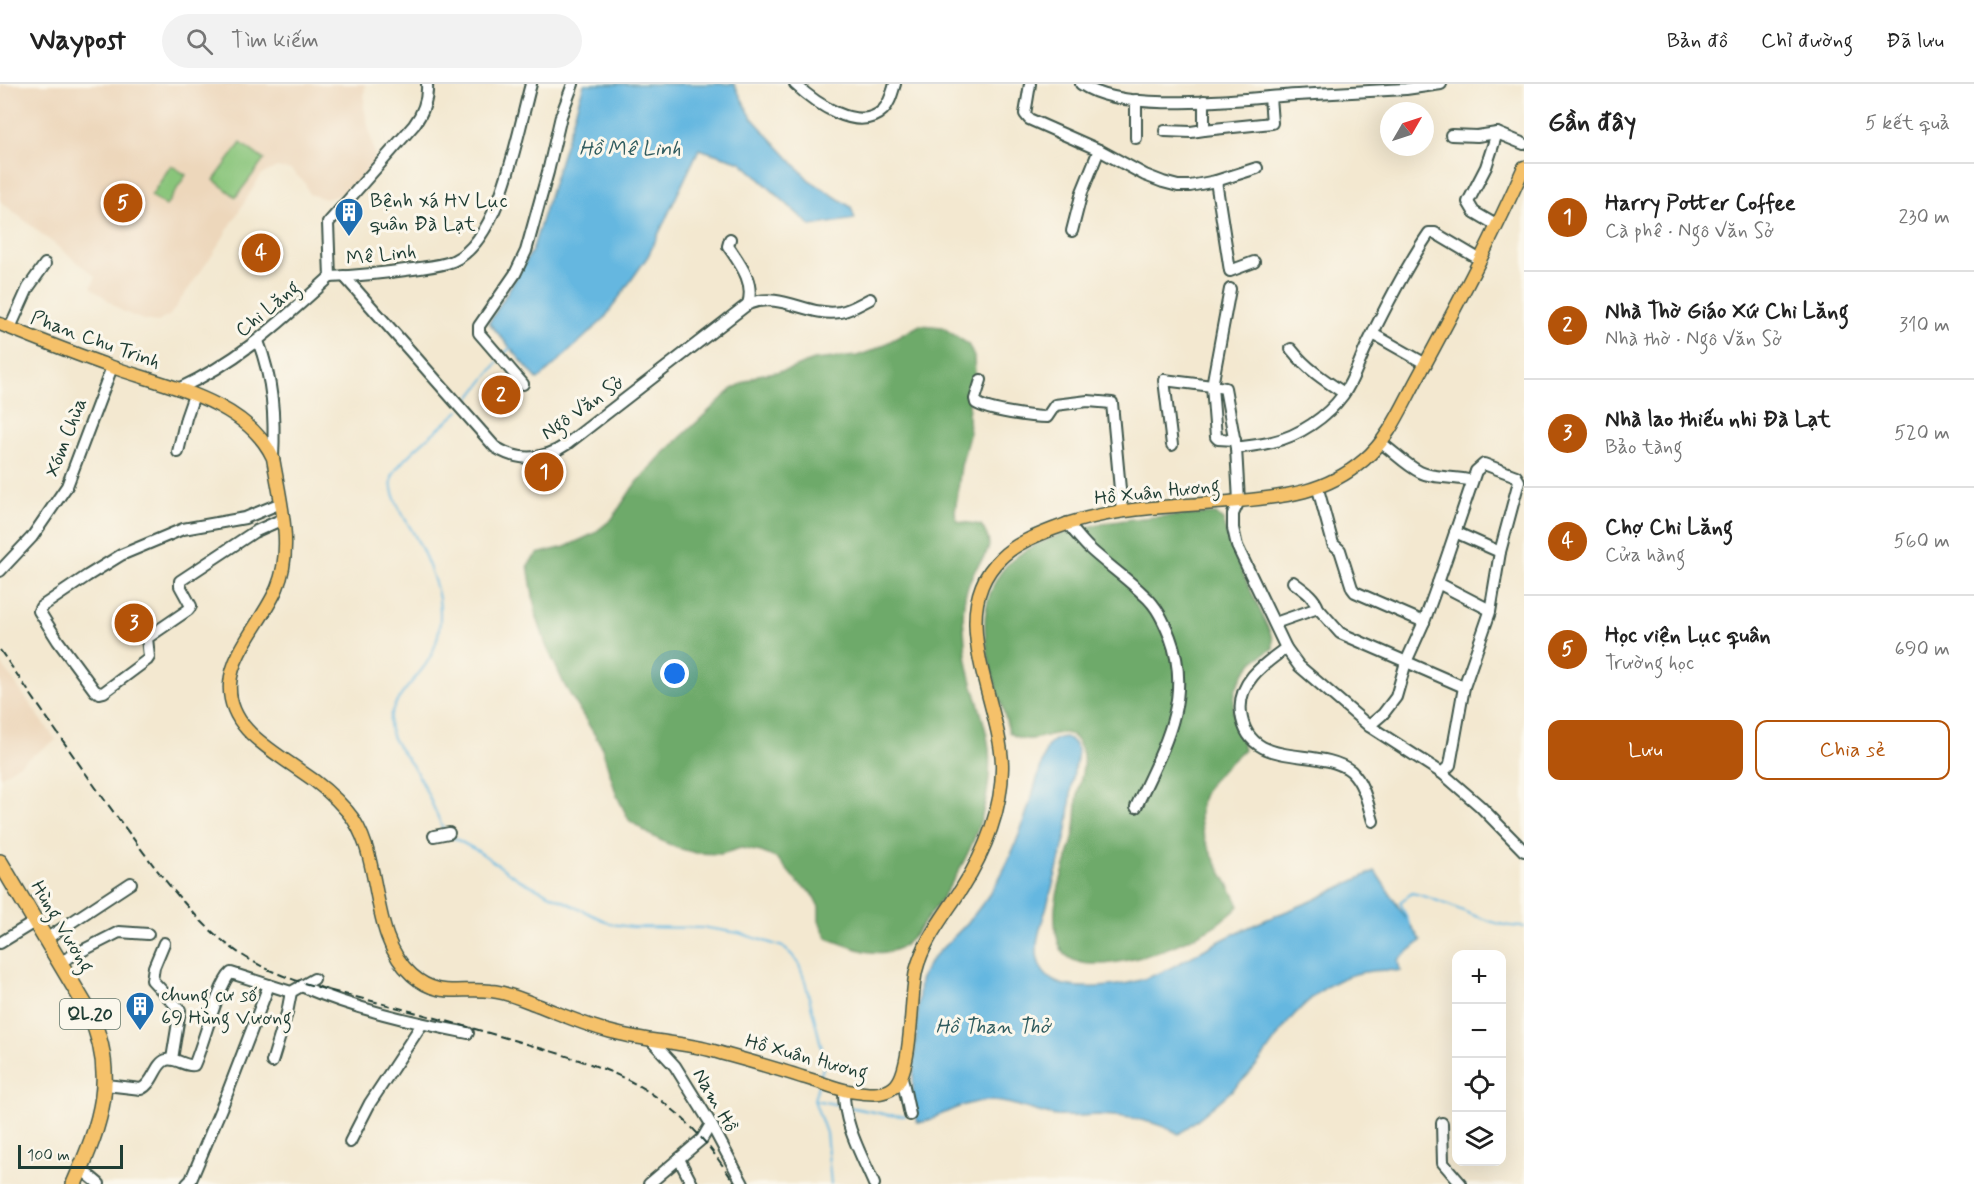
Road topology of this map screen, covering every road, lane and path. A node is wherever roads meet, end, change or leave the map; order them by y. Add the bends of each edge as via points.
1 (427, 84) edge
2 (531, 84) edge
3 (573, 84) edge
4 (795, 84) edge
5 (895, 84) edge
6 (1030, 84) edge
7 (1081, 84) edge
8 (1441, 84) edge
9 (1270, 97) junction
10 (1136, 100) junction
11 (1204, 101) junction
12 (1204, 130) junction
13 (1165, 131) dead end
14 (1497, 133) junction
15 (1451, 135) dead end
16 (1136, 138) dead end
17 (1524, 144) edge
18 (1099, 150) junction
19 (1524, 167) edge
20 (1257, 168) dead end
21 (1216, 181) junction
22 (1496, 225) junction
23 (1072, 231) dead end
24 (730, 239) dead end
25 (1479, 259) junction
26 (1254, 262) dead end
27 (45, 264) dead end
28 (344, 276) junction
29 (330, 277) junction
30 (1230, 289) dead end
31 (870, 299) dead end
32 (748, 304) junction
33 (5, 326) edge
34 (1373, 334) junction
35 (258, 341) junction
36 (1291, 349) dead end
37 (1426, 364) junction
38 (112, 367) junction
39 (981, 380) dead end
40 (523, 384) dead end
41 (1212, 386) junction
42 (178, 389) junction
43 (1344, 393) junction
44 (194, 396) junction
45 (1381, 443) junction
46 (1235, 444) junction
47 (1172, 445) dead end
48 (178, 452) dead end
49 (273, 458) junction
50 (1472, 481) junction
51 (1318, 489) junction
52 (1239, 501) junction
53 (281, 503) junction
54 (1122, 511) junction
55 (283, 519) junction
56 (1067, 523) junction
57 (1455, 532) junction
58 (1500, 552) junction
59 (0, 571) edge
60 (1293, 582) dead end
61 (1438, 584) junction
62 (1318, 608) junction
63 (1490, 610) junction
64 (1424, 622) junction
65 (1275, 623) junction
66 (1286, 648) junction
67 (1406, 662) junction
68 (1464, 687) junction
69 (1369, 726) junction
70 (1442, 773) junction
71 (1136, 807) dead end
72 (1374, 821) dead end
73 (449, 834) dead end
74 (434, 836) dead end
75 (1522, 845) edge
76 (0, 862) edge
77 (131, 883) dead end
78 (36, 921) junction
79 (147, 934) dead end
80 (46, 939) junction
81 (0, 943) edge
82 (164, 943) dead end
83 (60, 962) junction
84 (314, 978) dead end
85 (269, 985) junction
86 (296, 989) junction
87 (422, 1024) junction
88 (468, 1033) dead end
89 (651, 1040) junction
90 (172, 1059) junction
91 (272, 1062) dead end
92 (902, 1077) junction
93 (106, 1085) junction
94 (840, 1089) junction
95 (910, 1114) dead end
96 (1442, 1122) dead end
97 (711, 1124) junction
98 (350, 1142) dead end
99 (679, 1159) junction
100 (81, 1168) junction
101 (74, 1184) edge
102 (99, 1184) edge
103 (187, 1184) edge
104 (649, 1184) edge
105 (692, 1184) edge
106 (743, 1184) edge
107 (874, 1184) edge
108 (1461, 1184) edge

1 - 29 street via 424,106 414,125 328,223
2 - 28 street, Mê Linh via 499,199 490,220 469,249 454,260 429,267
3 - 40 street via 526,251 479,326 479,333
4 - 5 street via 840,114 865,118 885,109
6 - 18 street via 1025,114 1029,119
7 - 10 street via 1105,95
8 - 9 street
9 - 11 street
9 - 12 street via 1272,123
10 - 11 street
10 - 16 street
11 - 12 street
12 - 13 street
14 - 15 street
14 - 17 street
14 - 22 street via 1486,167 1468,202 1474,212
18 - 21 street via 1162,182 1190,186
18 - 23 street
19 - 22 main road, Hồ Xuân Hương
20 - 21 street
21 - 26 street via 1230,271
22 - 25 main road, Hồ Xuân Hương
24 - 32 street via 728,246 751,289
25 - 34 street via 1435,233 1429,234
25 - 37 main road, Hồ Xuân Hương
27 - 33 street
28 - 29 street, Mê Linh
28 - 32 street, Ngô Văn Sở via 495,447 527,458 556,451
29 - 35 street, Chi Lăng
30 - 41 street
31 - 32 street via 838,312 765,299
33 - 38 main road, Phan Chu Trinh
34 - 37 street
34 - 43 street
35 - 42 street, Chi Lăng
35 - 49 street via 269,375 274,416
36 - 43 street via 1313,372
37 - 45 main road, Hồ Xuân Hương
38 - 42 main road, Phan Chu Trinh
38 - 59 street, Xóm Chùa via 66,486 32,537
39 - 54 street via 976,403 1026,415 1047,417 1055,405 1088,400 1112,403
41 - 46 street via 1225,388
41 - 46 street via 1216,437
41 - 47 street via 1164,380
42 - 44 main road, Hồ Xuân Hương
43 - 46 street via 1303,430 1273,442
44 - 48 street
44 - 49 main road, Hồ Xuân Hương via 236,417 264,442
45 - 50 street via 1421,473
45 - 51 main road, Hồ Xuân Hương via 1359,464
46 - 52 street
49 - 53 main road, Hồ Xuân Hương
50 - 57 street
50 - 58 street via 1484,464 1518,478
51 - 52 main road, Hồ Xuân Hương
51 - 64 street via 1333,544 1340,550 1355,592
52 - 54 main road, Hồ Xuân Hương
52 - 65 street via 1233,514 1237,546
53 - 55 main road, Hồ Xuân Hương
53 - 55 street via 245,518 183,529 121,555 39,611 95,691 104,692 147,660 147,638 191,606 180,580 254,532
54 - 56 main road, Hồ Xuân Hương
55 - 89 main road, Hồ Xuân Hương via 285,552 280,583 237,659 230,677 232,702 241,723 255,737 326,790 353,817 362,834 389,945 402,965 432,988 492,991 612,1033
56 - 71 street via 1088,547 1146,596 1163,619 1174,648 1178,700 1168,736
56 - 92 main road, Hồ Xuân Hương via 1037,535 1002,557 982,587 976,636 1002,763 1000,795 987,843 967,882 923,949
57 - 58 street
57 - 61 street
58 - 63 street
60 - 62 street
61 - 63 street
61 - 64 street
62 - 65 street
62 - 67 street via 1340,633
63 - 68 street
64 - 67 street
65 - 66 street
66 - 69 street via 1299,666
66 - 72 street via 1247,682 1241,711 1251,738 1264,748 1340,765 1352,772
67 - 68 street
67 - 69 street via 1396,697
68 - 70 street via 1450,765
69 - 70 street
70 - 75 street
73 - 74 street
76 - 78 highway, Hùng Vương / QL.20
77 - 80 street
78 - 80 highway, Hùng Vương / QL.20
78 - 81 street
79 - 83 street via 119,932
80 - 83 highway, Hùng Vương / QL.20
82 - 90 street via 152,981 180,1010
83 - 93 highway, Hùng Vương / QL.20 via 93,1020
84 - 86 street
85 - 86 street
85 - 90 street via 229,974 194,1065
85 - 103 street
86 - 87 street
86 - 91 street
87 - 88 street
87 - 98 street via 370,1103
89 - 94 main road, Hồ Xuân Hương via 701,1048
89 - 97 street, Nam Hồ via 675,1066
90 - 93 street via 161,1063 141,1089
92 - 94 main road, Hồ Xuân Hương via 892,1089 880,1093
92 - 95 street
93 - 100 highway, Hùng Vương / QL.20 via 98,1122
94 - 107 street via 847,1118
96 - 108 street via 1443,1163
97 - 99 street
97 - 106 street, Nam Hồ
99 - 104 street
99 - 105 street
100 - 101 highway, Hùng Vương / QL.20
100 - 102 street

